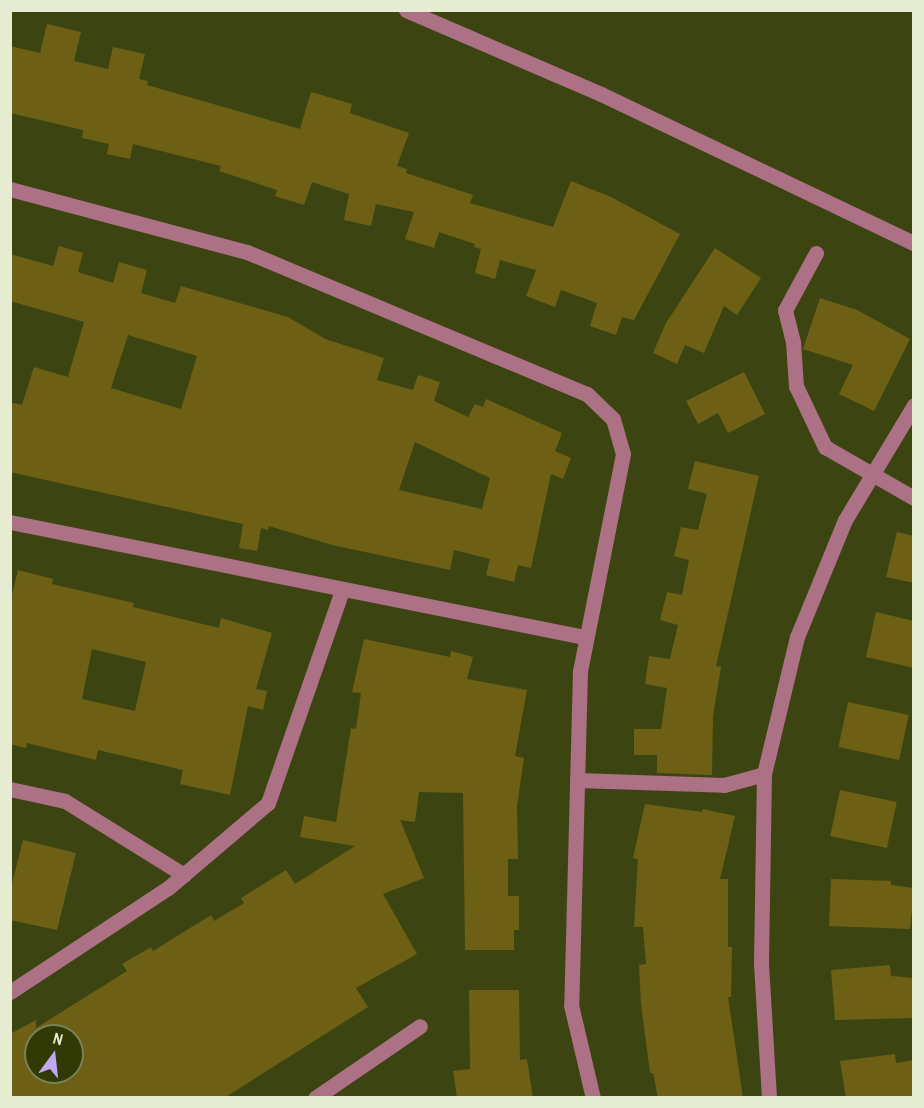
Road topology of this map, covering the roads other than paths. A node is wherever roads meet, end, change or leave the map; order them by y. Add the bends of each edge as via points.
1 (406, 10) edge
2 (10, 189) edge
3 (914, 243) edge
4 (816, 253) dead end
5 (914, 405) edge
6 (872, 477) junction
7 (914, 498) edge
8 (10, 522) edge
9 (342, 590) junction
10 (584, 637) junction
11 (764, 774) junction
12 (577, 780) junction
13 (10, 789) edge
14 (184, 875) junction
15 (10, 992) edge
16 (420, 1026) dead end
17 (315, 1098) edge
18 (593, 1098) edge
19 (770, 1098) edge

1 - 3 street via 601,94
2 - 10 street via 247,252 586,394 613,419 623,454
4 - 6 street via 785,310 793,342 795,386 825,447
5 - 6 street
6 - 7 street
6 - 11 street via 845,520 797,637
8 - 9 street
9 - 10 street
9 - 14 street via 268,803
10 - 12 street
11 - 12 street via 724,785
11 - 19 street via 761,963
12 - 18 street via 571,1005
13 - 14 street via 65,801
14 - 15 street
16 - 17 street

